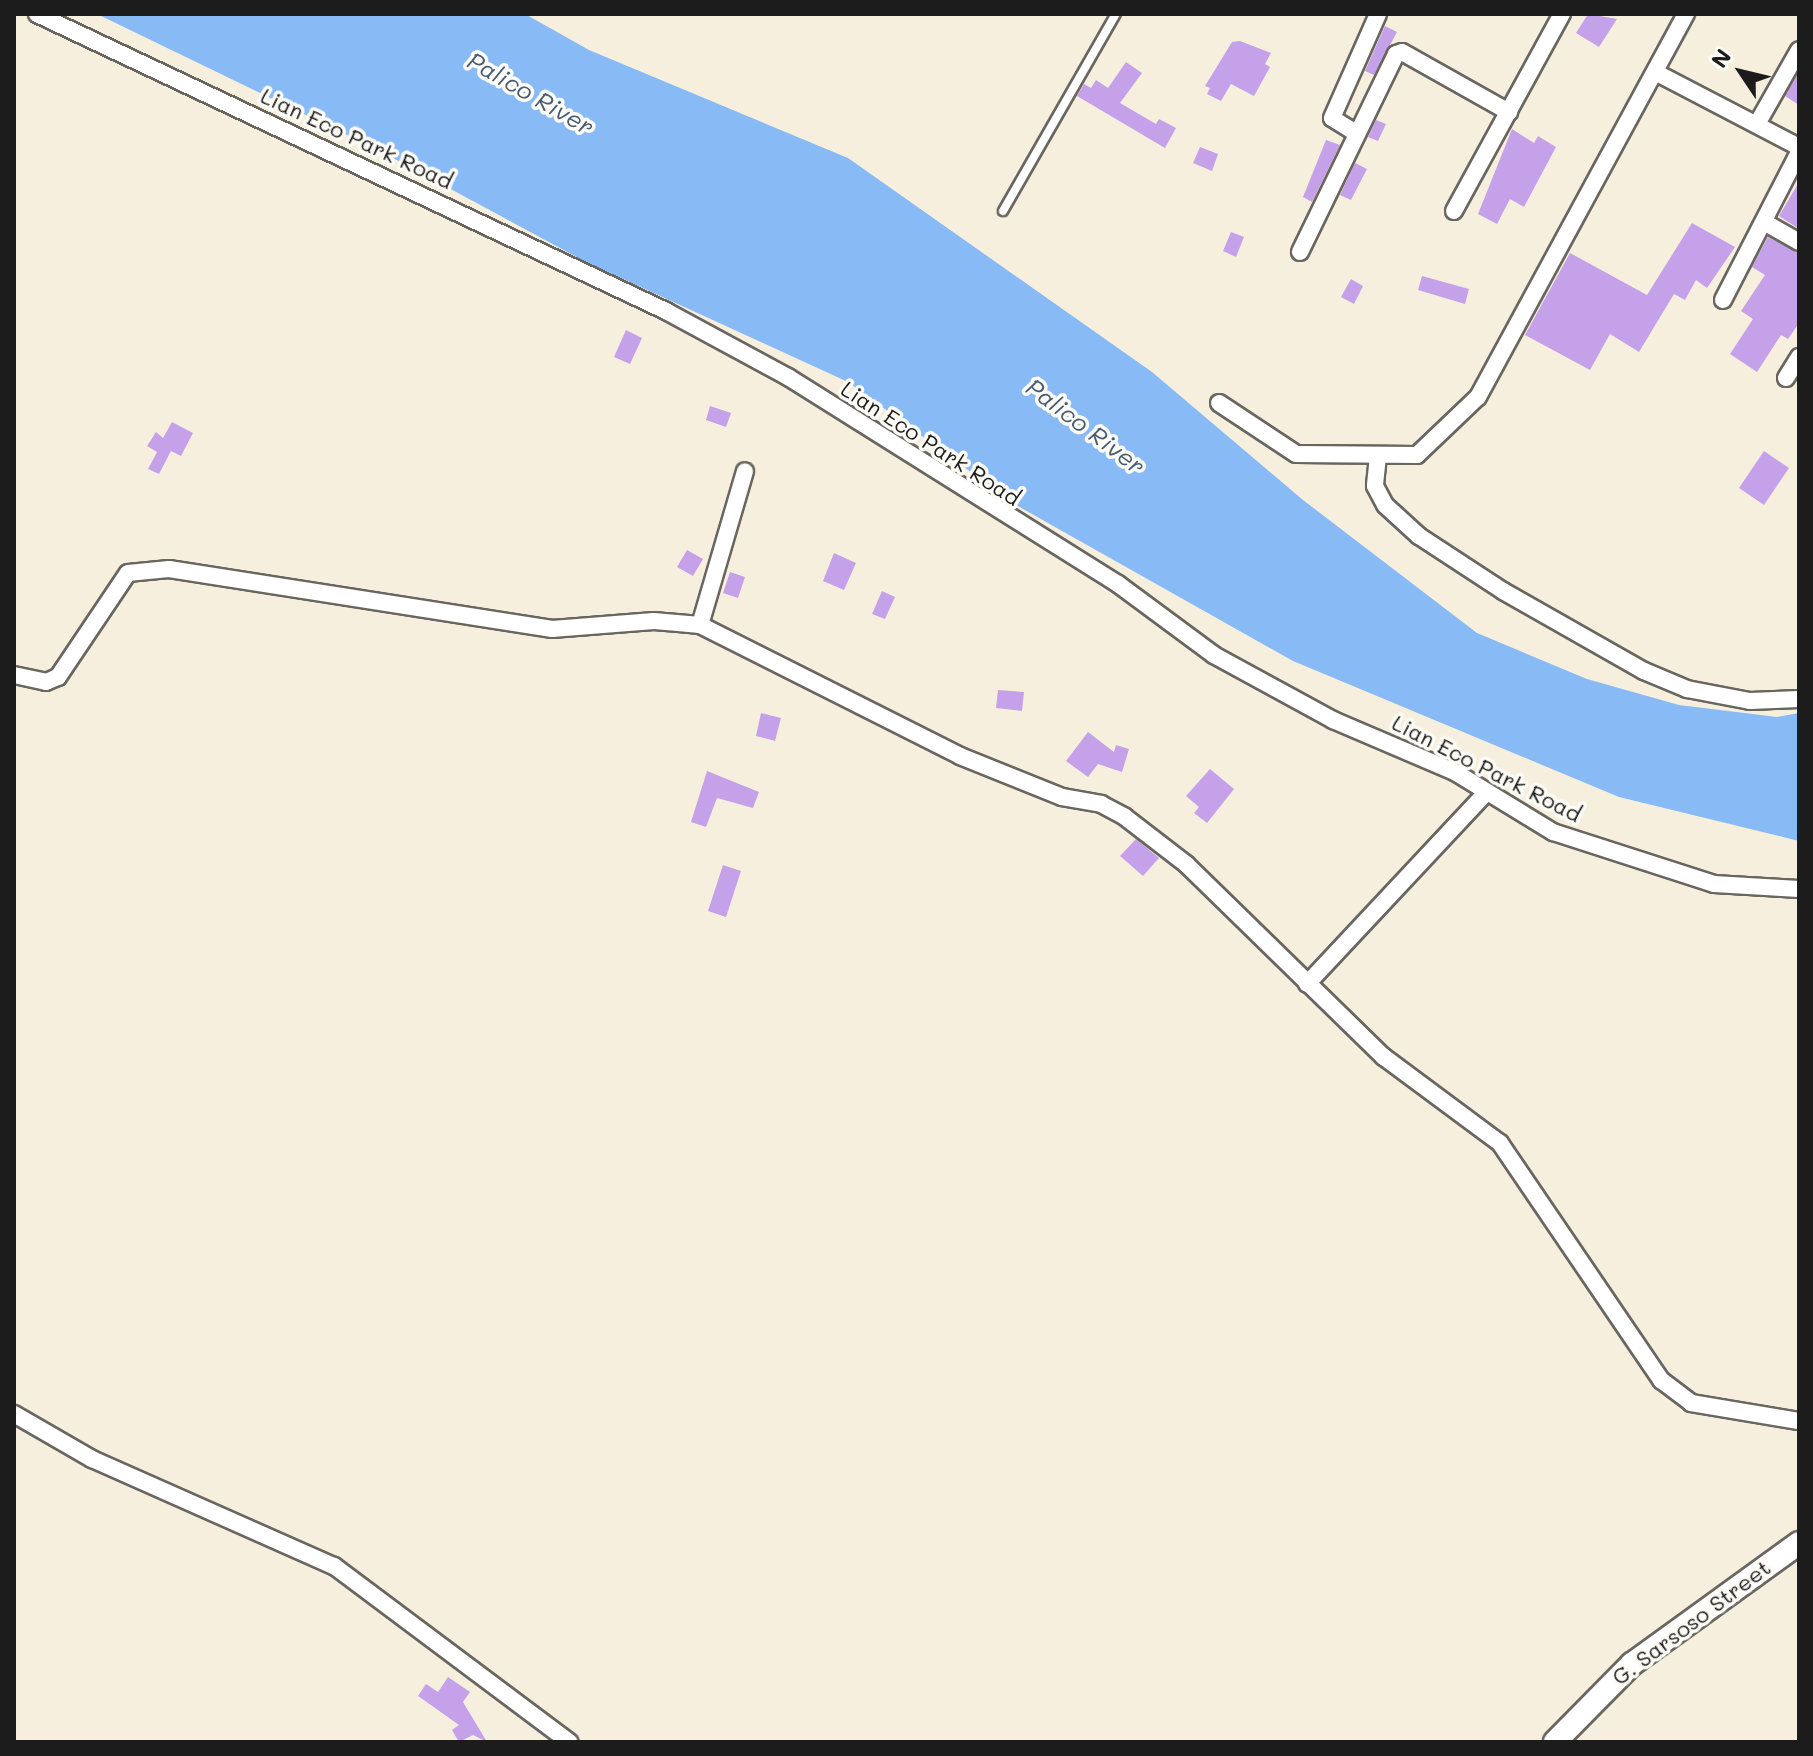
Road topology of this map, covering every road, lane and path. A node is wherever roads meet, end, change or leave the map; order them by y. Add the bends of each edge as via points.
1 (37, 14) edge
2 (1116, 14) edge
3 (1378, 14) edge
4 (1562, 14) edge
5 (1686, 14) edge
6 (1799, 50) edge
7 (1655, 72) junction
8 (1509, 112) junction
9 (1757, 124) junction
10 (1356, 133) junction
11 (1799, 150) edge
12 (1003, 211) dead end
13 (1454, 211) dead end
14 (1764, 222) junction
15 (1799, 242) edge
16 (1300, 252) dead end
17 (1723, 300) dead end
18 (1799, 357) edge
19 (1786, 378) dead end
20 (1219, 403) dead end
21 (1378, 456) junction
22 (745, 471) dead end
23 (700, 625) junction
24 (14, 675) edge
25 (1799, 699) edge
26 (1486, 793) junction
27 (1799, 889) edge
28 (1307, 984) junction
29 (14, 1414) edge
30 (1799, 1421) edge
31 (1799, 1543) edge
32 (569, 1742) edge
33 (1555, 1742) edge

1 - 26 street, Lian Eco Park Road via 666,311 788,377 1118,584 1214,655
2 - 12 lane
3 - 10 street via 1332,118
4 - 8 street
5 - 7 street
6 - 9 street
7 - 9 street
7 - 21 street via 1478,397 1417,455
8 - 10 street via 1402,52
8 - 13 street
9 - 11 street
10 - 16 street
11 - 14 street
14 - 15 street
14 - 17 street
18 - 19 street
20 - 21 street via 1296,454
21 - 25 street via 1375,486 1385,505 1419,536 1503,591 1644,671 1687,689 1750,701
22 - 23 street
23 - 24 street via 654,621 552,629 169,569 128,573 58,677 46,682
23 - 28 street via 960,756 1125,817 1186,864
26 - 27 street, Lian Eco Park Road via 1553,832 1674,874 1714,884
26 - 28 street
28 - 30 street via 1384,1057 1500,1143 1661,1380 1691,1403
29 - 32 street via 92,1459 334,1566
31 - 33 street, G. Sarsoso Street via 1632,1664

